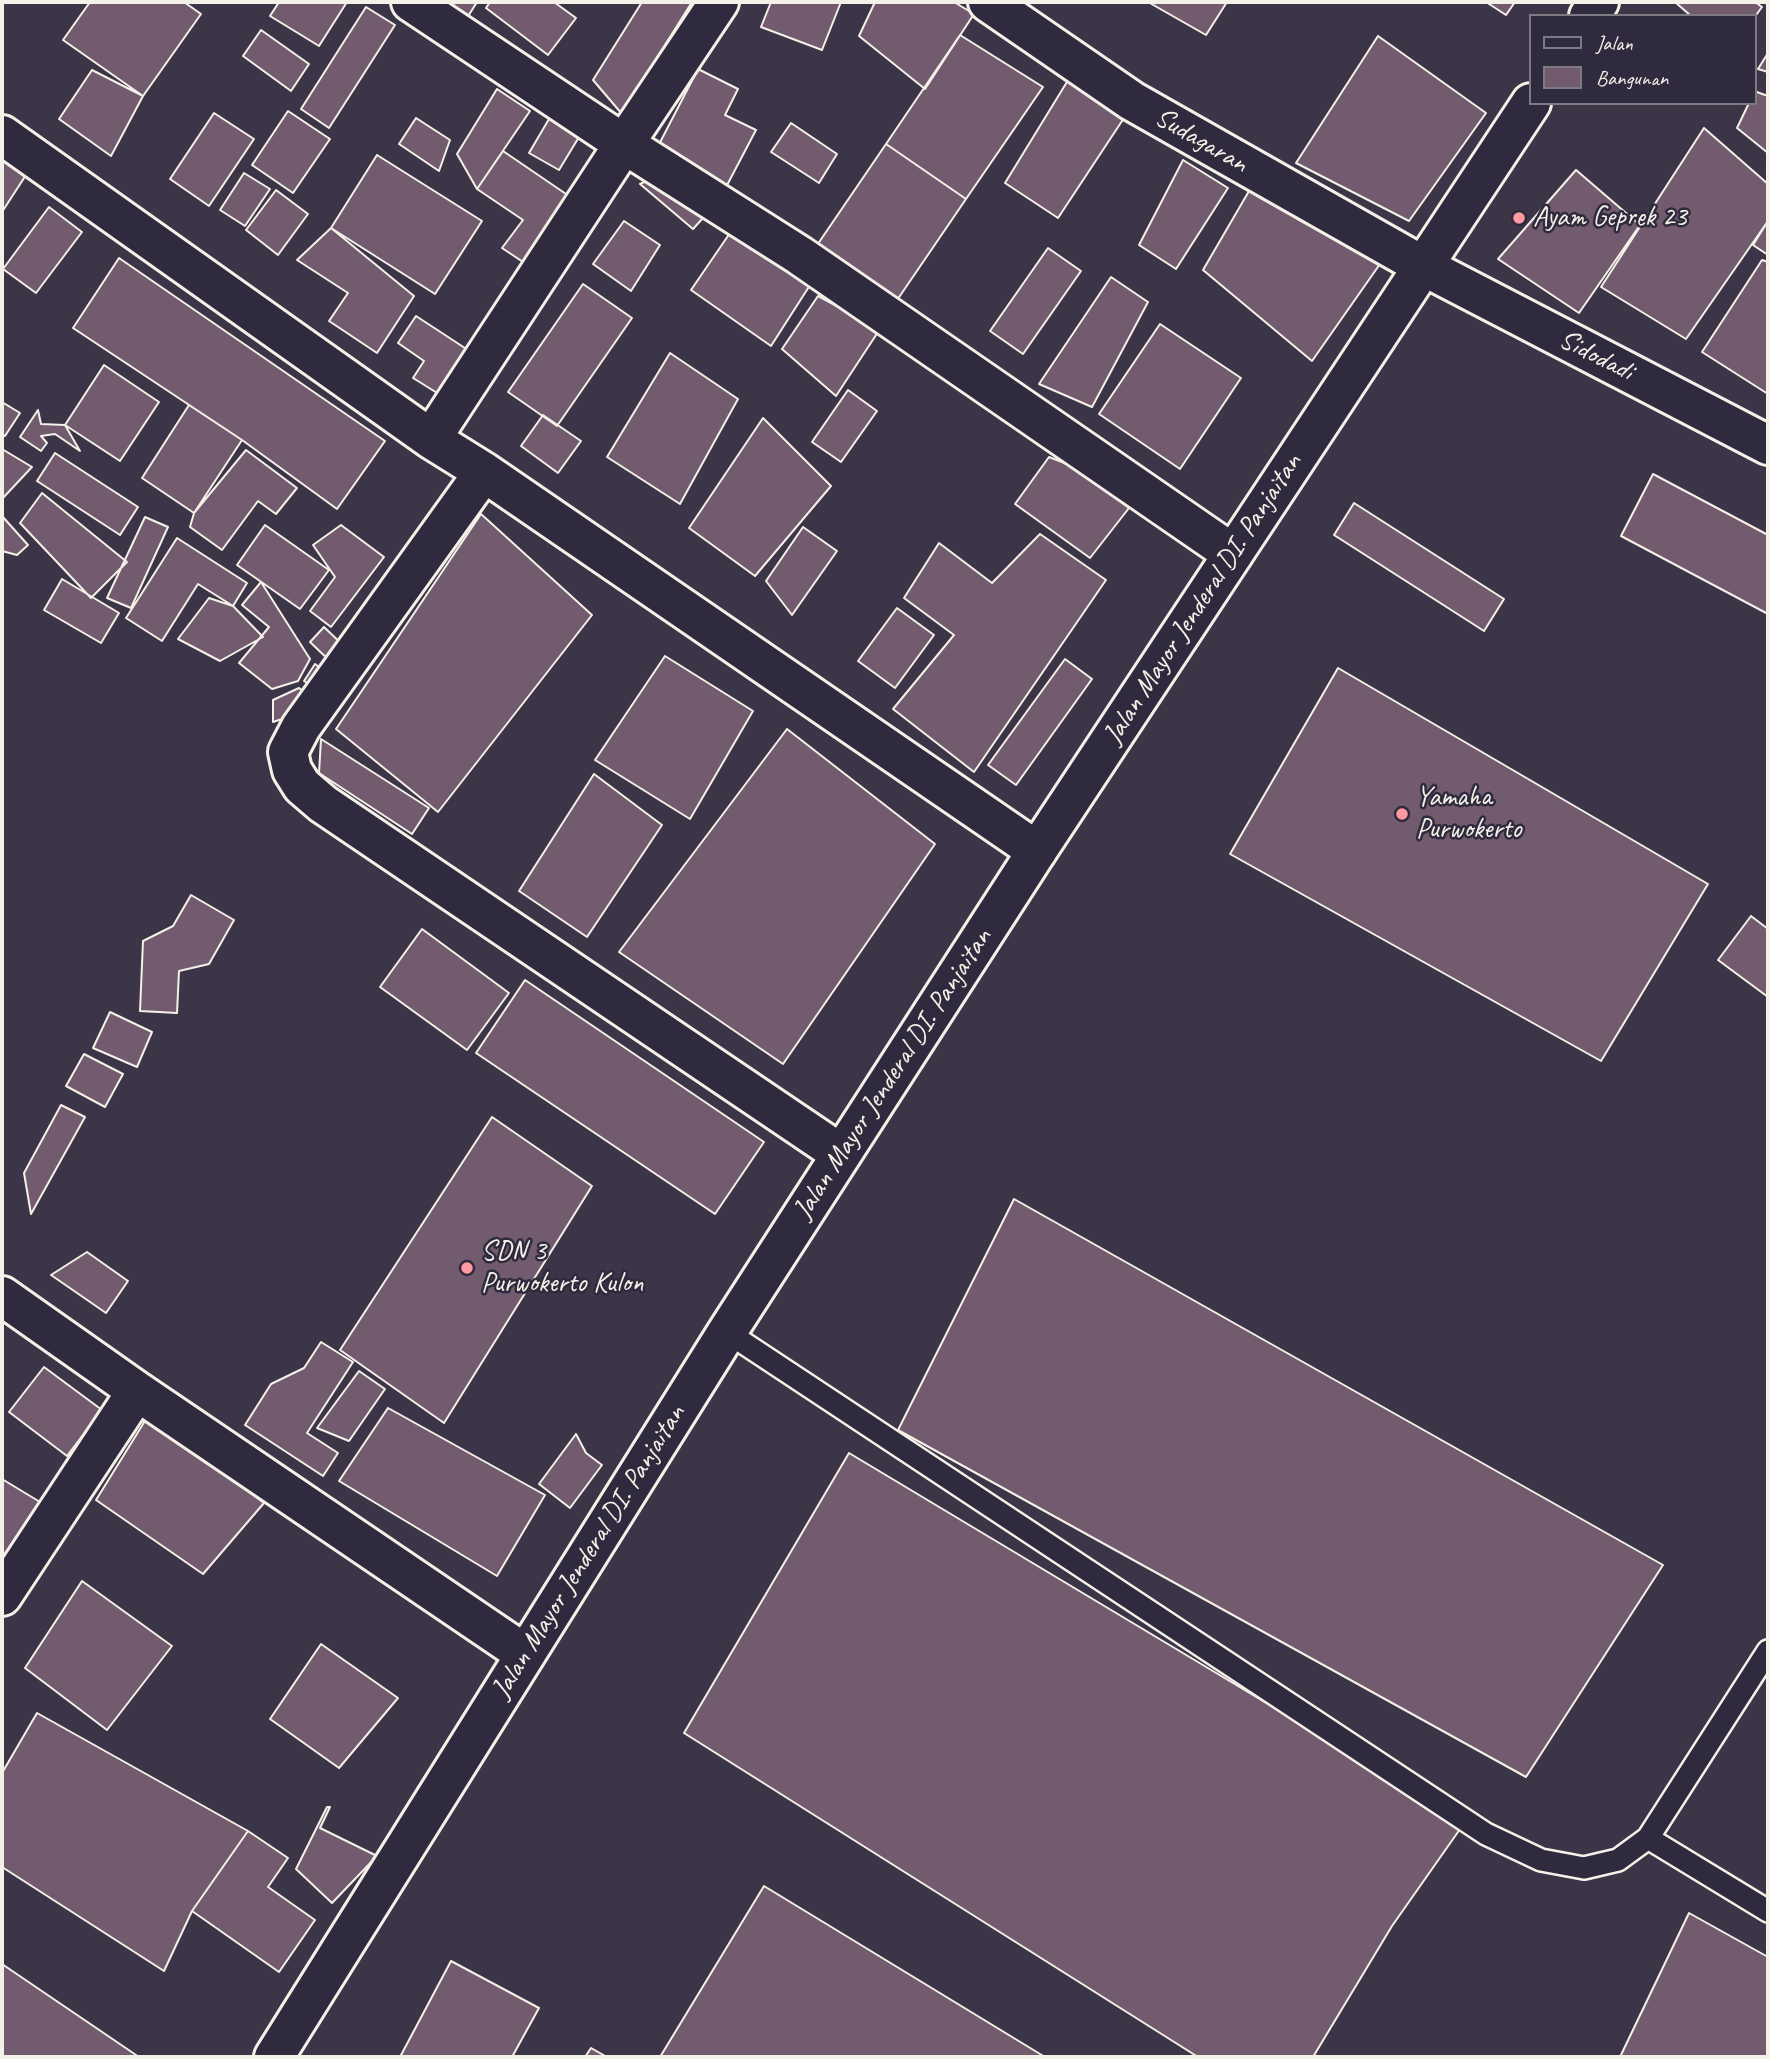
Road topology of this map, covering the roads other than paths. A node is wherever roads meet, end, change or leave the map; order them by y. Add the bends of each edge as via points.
1 (411, 2) edge
2 (719, 2) edge
3 (988, 2) edge
4 (1530, 105) edge
5 (2, 135) edge
6 (624, 144) junction
7 (1423, 266) junction
8 (431, 439) junction
9 (1768, 445) edge
10 (484, 472) junction
11 (1233, 554) junction
12 (1037, 851) junction
13 (842, 1154) junction
14 (2, 1296) edge
15 (727, 1332) junction
16 (138, 1391) junction
17 (2, 1596) edge
18 (1768, 1651) edge
19 (525, 1654) junction
20 (1648, 1838) junction
21 (1768, 1911) edge
22 (274, 2057) edge

1 - 6 street
2 - 6 street
3 - 7 street, Sudagaran via 1132,102
4 - 7 street, Jalan Mayor Jenderal DI. Panjaitan
5 - 8 street
6 - 8 street
6 - 11 street via 799,255
7 - 9 street, Sidodadi
7 - 11 street, Jalan Mayor Jenderal DI. Panjaitan
8 - 10 street
10 - 12 street
10 - 13 street via 301,727 288,752 292,770 323,804
11 - 12 street, Jalan Mayor Jenderal DI. Panjaitan
12 - 13 street, Jalan Mayor Jenderal DI. Panjaitan
13 - 15 street, Jalan Mayor Jenderal DI. Panjaitan
14 - 16 street
15 - 19 street, Jalan Mayor Jenderal DI. Panjaitan
15 - 20 lane via 1486,1834 1541,1860 1584,1868 1618,1860
16 - 17 street
16 - 19 street
18 - 20 lane
19 - 22 street, Jalan Mayor Jenderal DI. Panjaitan
20 - 21 lane

